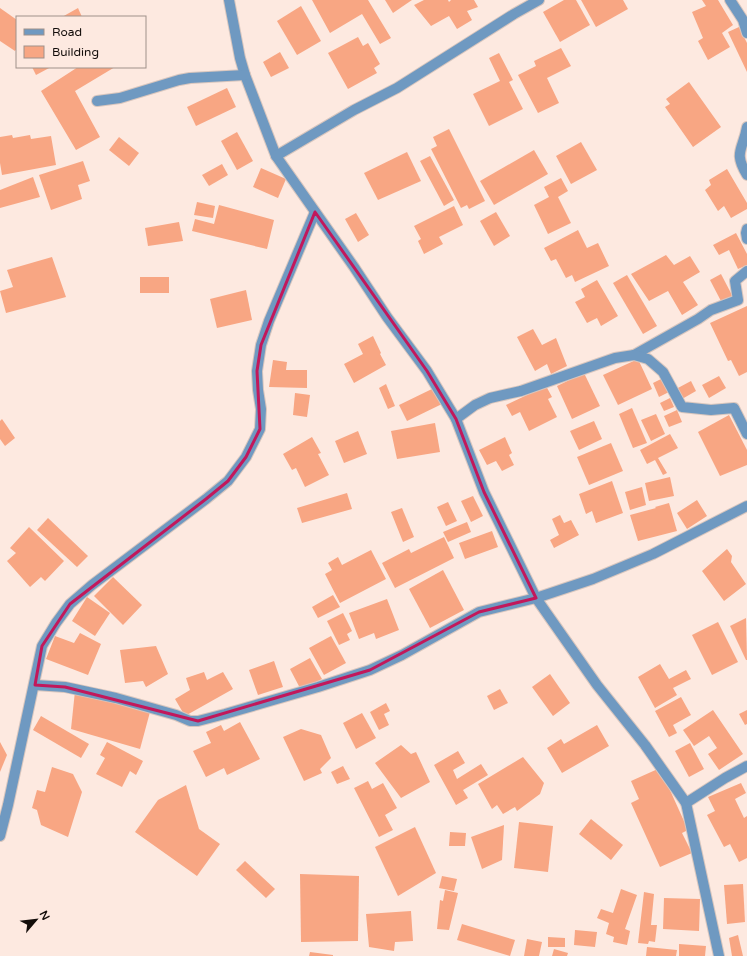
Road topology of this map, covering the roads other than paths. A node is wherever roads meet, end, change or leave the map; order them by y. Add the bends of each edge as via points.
1 (229, 0) edge
2 (539, 0) edge
3 (730, 0) edge
4 (747, 34) edge
5 (245, 75) junction
6 (97, 101) dead end
7 (747, 127) edge
8 (276, 156) junction
9 (747, 175) edge
10 (315, 212) junction
11 (747, 229) edge
12 (747, 239) edge
13 (747, 271) edge
14 (634, 355) junction
15 (456, 419) junction
16 (747, 434) edge
17 (747, 506) edge
18 (536, 598) junction
19 (35, 685) junction
20 (747, 766) edge
21 (686, 803) junction
22 (0, 836) edge
23 (719, 956) edge

1 - 5 street
2 - 8 street via 397,88
3 - 4 street via 743,20
5 - 6 street via 190,78 120,98
5 - 8 street
7 - 9 street via 739,160
8 - 10 street
10 - 15 street via 427,371
10 - 19 street via 261,345 257,371 261,409 260,429 246,457 228,481 70,604 42,646
11 - 12 street
13 - 14 street via 735,281 738,300 712,310
14 - 15 street via 601,362 521,391 490,398
14 - 16 street via 648,360 663,372 682,407 711,410 734,408
15 - 18 street via 484,492
17 - 18 street via 653,554 593,579
18 - 19 street via 479,612 370,670 198,721 190,721 116,698 80,690
18 - 21 street via 597,685
19 - 22 street
20 - 21 street
21 - 23 street

